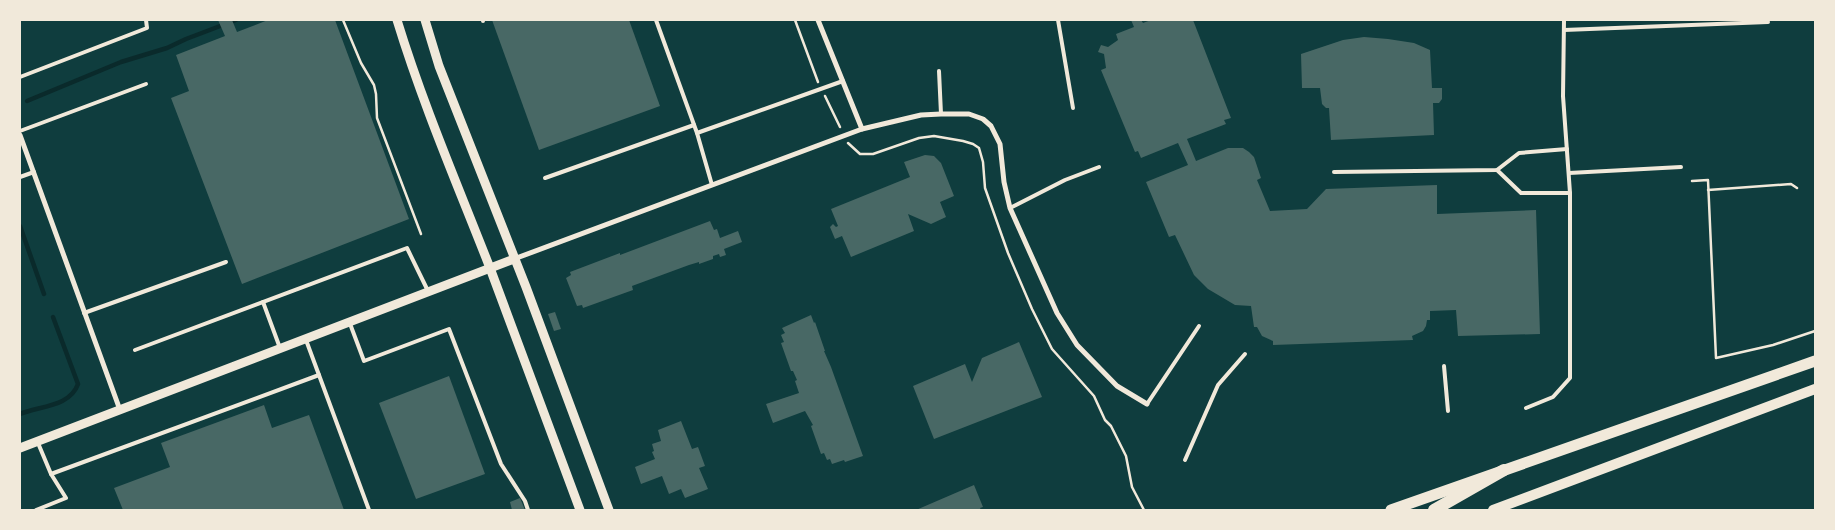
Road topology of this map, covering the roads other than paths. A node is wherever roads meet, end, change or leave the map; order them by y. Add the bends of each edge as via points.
1 (146, 20) edge
2 (396, 20) edge
3 (425, 20) edge
4 (656, 20) edge
5 (818, 20) edge
6 (1058, 20) edge
7 (1564, 20) edge
8 (1768, 22) dead end
9 (1564, 30) junction
10 (939, 71) dead end
11 (20, 76) edge
12 (842, 81) junction
13 (146, 84) dead end
14 (1072, 108) dead end
15 (940, 114) junction
16 (694, 125) junction
17 (862, 129) junction
18 (20, 131) edge
19 (697, 133) junction
20 (20, 135) edge
21 (1567, 148) junction
22 (1099, 167) dead end
23 (1681, 167) dead end
24 (1497, 170) junction
25 (34, 172) junction
26 (1334, 172) dead end
27 (1569, 173) junction
28 (20, 177) edge
29 (545, 178) dead end
30 (712, 185) junction
31 (1570, 193) junction
32 (1010, 208) junction
33 (514, 259) junction
34 (226, 262) dead end
35 (489, 268) junction
36 (428, 291) junction
37 (263, 302) junction
38 (84, 313) junction
39 (349, 321) junction
40 (1199, 326) dead end
41 (305, 338) junction
42 (280, 348) junction
43 (135, 350) dead end
44 (1245, 354) dead end
45 (1815, 361) edge
46 (1444, 366) dead end
47 (319, 375) junction
48 (1815, 389) edge
49 (1147, 404) joint
50 (1526, 408) dead end
51 (120, 410) junction
52 (1448, 411) dead end
53 (38, 441) junction
54 (20, 448) edge
55 (1185, 460) dead end
56 (1504, 470) junction
57 (51, 474) junction
58 (36, 510) edge
59 (369, 510) edge
60 (528, 510) edge
61 (580, 510) edge
62 (609, 510) edge
63 (1391, 510) edge
64 (1434, 510) edge
65 (1493, 510) edge

1 - 11 lane via 147,28
2 - 35 street via 451,174
3 - 33 street via 439,66
4 - 16 lane
5 - 12 street
6 - 14 lane
7 - 9 lane
8 - 9 lane
9 - 21 lane via 1563,96
10 - 15 lane
12 - 17 street
12 - 19 lane
13 - 18 lane
15 - 17 street via 921,115
15 - 32 street via 969,114 991,126 1000,144
16 - 19 lane
16 - 29 lane
17 - 30 street
19 - 30 lane
20 - 25 street
21 - 24 lane via 1519,153
21 - 27 lane
22 - 32 lane
23 - 27 lane
24 - 26 lane
24 - 31 lane via 1521,194
25 - 28 lane
25 - 38 street
27 - 31 lane
30 - 33 street
31 - 50 lane via 1570,378 1553,397
32 - 49 street via 1057,312 1077,345 1117,386
33 - 35 street
33 - 62 street
34 - 38 lane
35 - 36 street
35 - 61 street
36 - 37 lane via 407,248
36 - 39 street
37 - 42 lane
37 - 43 lane
38 - 51 street
39 - 41 street
39 - 60 lane via 364,361 449,329 500,464
40 - 49 lane
41 - 42 street
41 - 47 lane
42 - 51 street
44 - 55 lane via 1218,385
45 - 56 highway
46 - 52 lane
47 - 57 lane
47 - 59 lane
48 - 65 main road
51 - 53 street
53 - 54 street
53 - 57 lane
56 - 63 highway
56 - 64 highway
57 - 58 lane via 66,498

